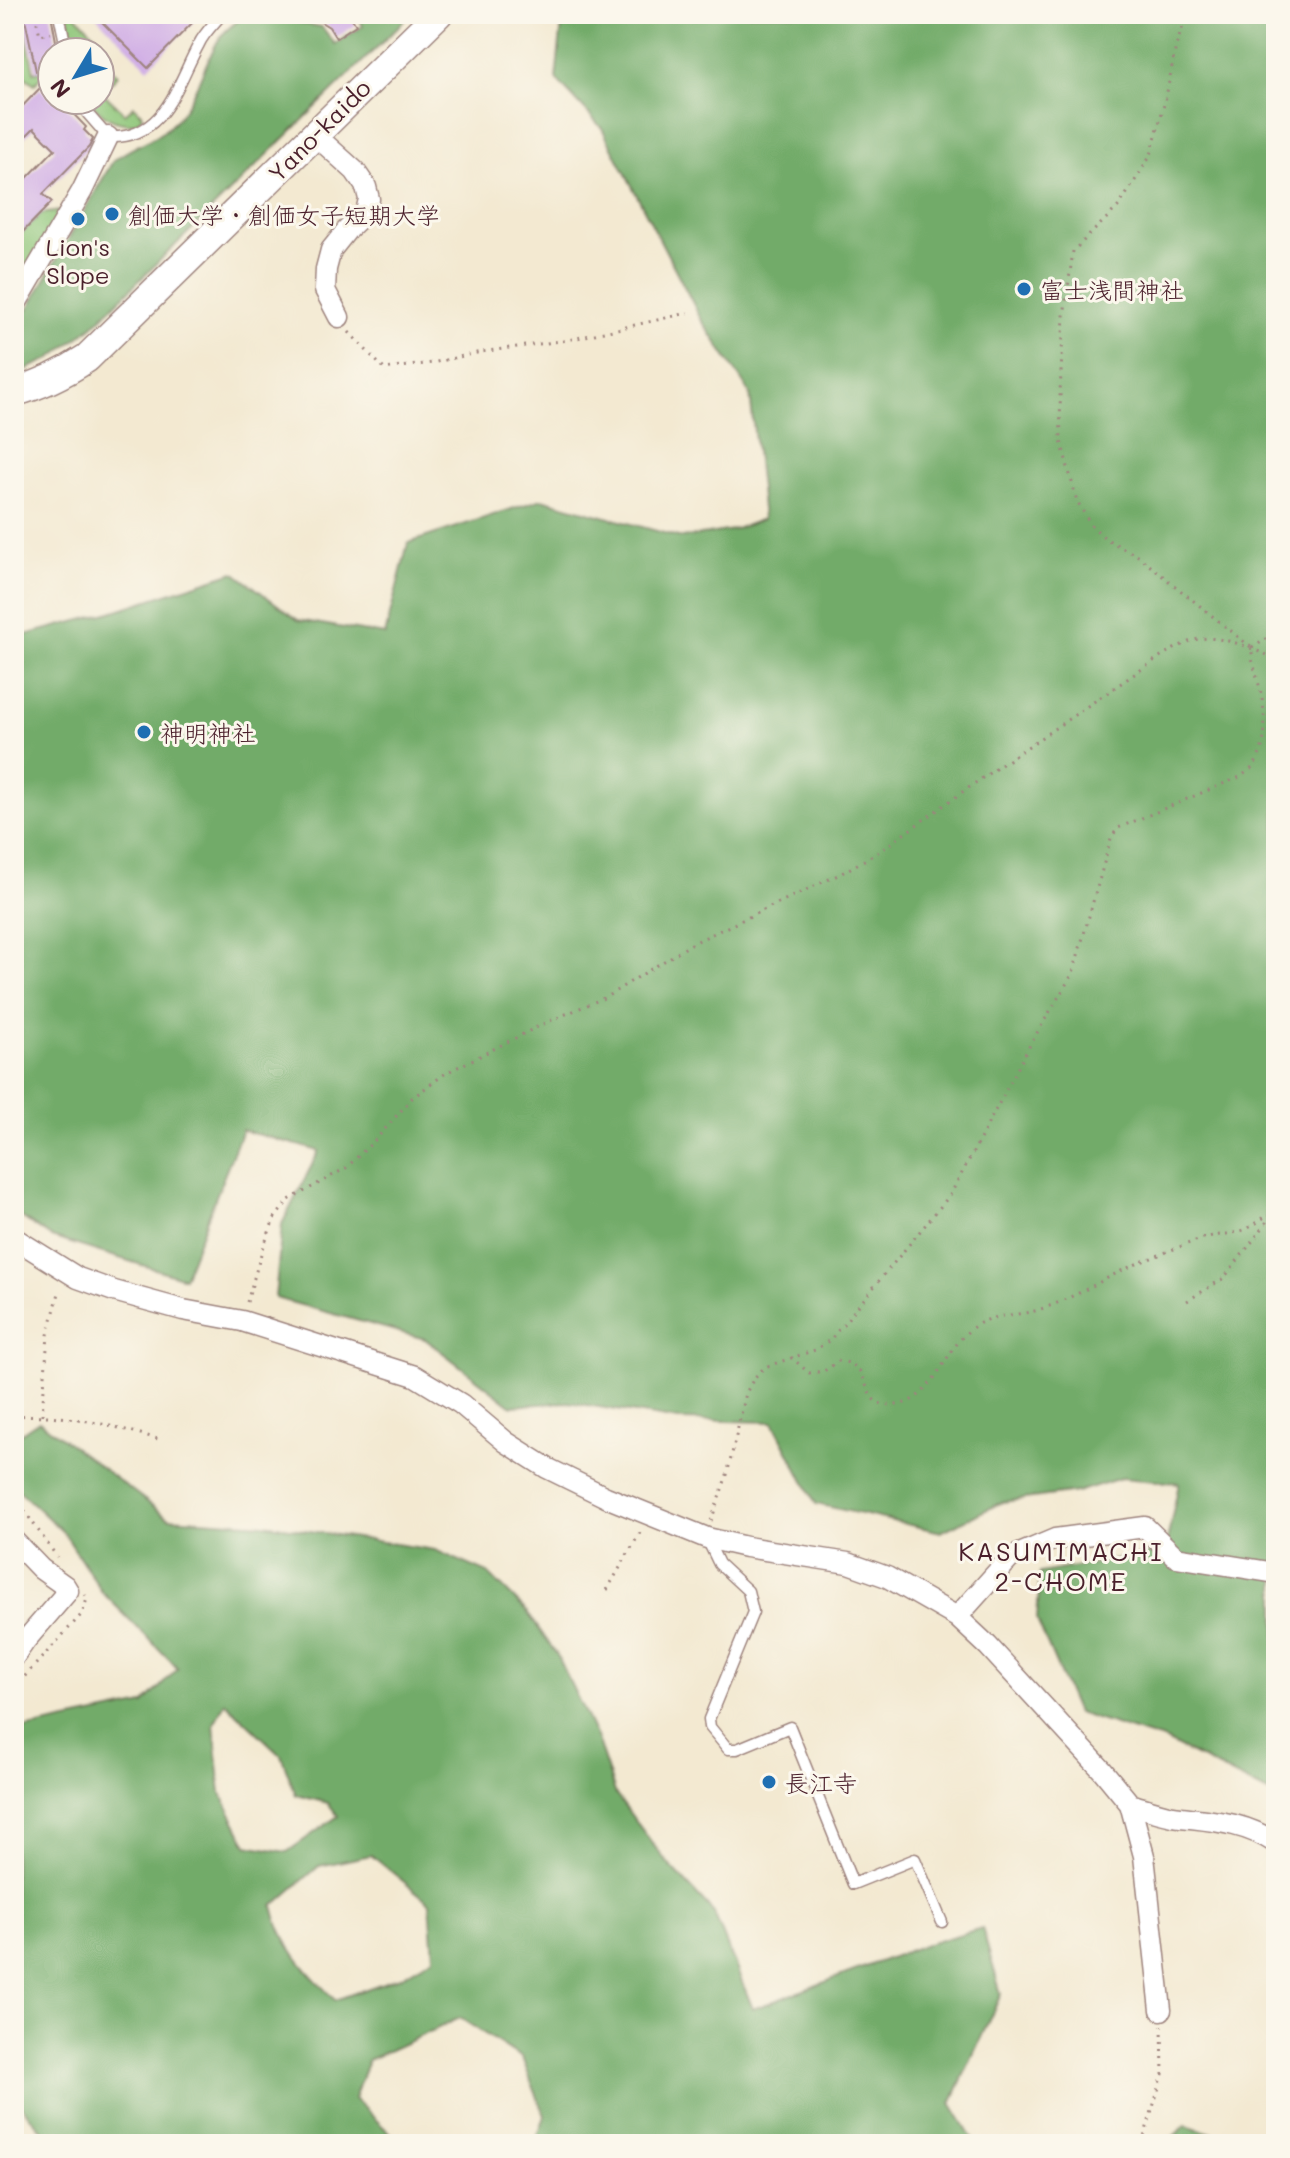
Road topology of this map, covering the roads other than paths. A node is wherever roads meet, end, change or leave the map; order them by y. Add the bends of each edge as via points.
1 (59, 14) edge
2 (222, 14) edge
3 (438, 14) edge
4 (63, 36) edge
5 (90, 116) edge
6 (315, 135) junction
7 (108, 137) junction
8 (14, 307) edge
9 (339, 317) road end
10 (14, 392) edge
11 (14, 1238) edge
12 (707, 1538) junction
13 (14, 1541) edge
14 (1276, 1573) edge
15 (957, 1617) junction
16 (14, 1657) edge
17 (1130, 1804) junction
18 (1276, 1843) edge
19 (942, 1922) dead end
20 (1161, 2010) road end

1 - 4 lane
2 - 7 lane via 199,42 169,106 136,132
3 - 6 main road, Yano-kaido
5 - 7 lane
6 - 9 street via 355,171 369,199 366,212 331,250 326,269 325,290
6 - 10 main road, Yano-kaido via 87,358 56,378
7 - 8 street
11 - 12 street via 78,1278 156,1303 242,1321 415,1376 547,1468
12 - 15 street via 848,1563 887,1577
12 - 19 lane via 719,1564 748,1591 753,1612 710,1727 728,1749 737,1749 790,1727 853,1884 915,1859
13 - 16 street via 68,1591
14 - 15 street via 1176,1557 1145,1527 1055,1539 1010,1558
15 - 17 street
17 - 18 street via 1232,1823
17 - 20 street via 1144,1856

